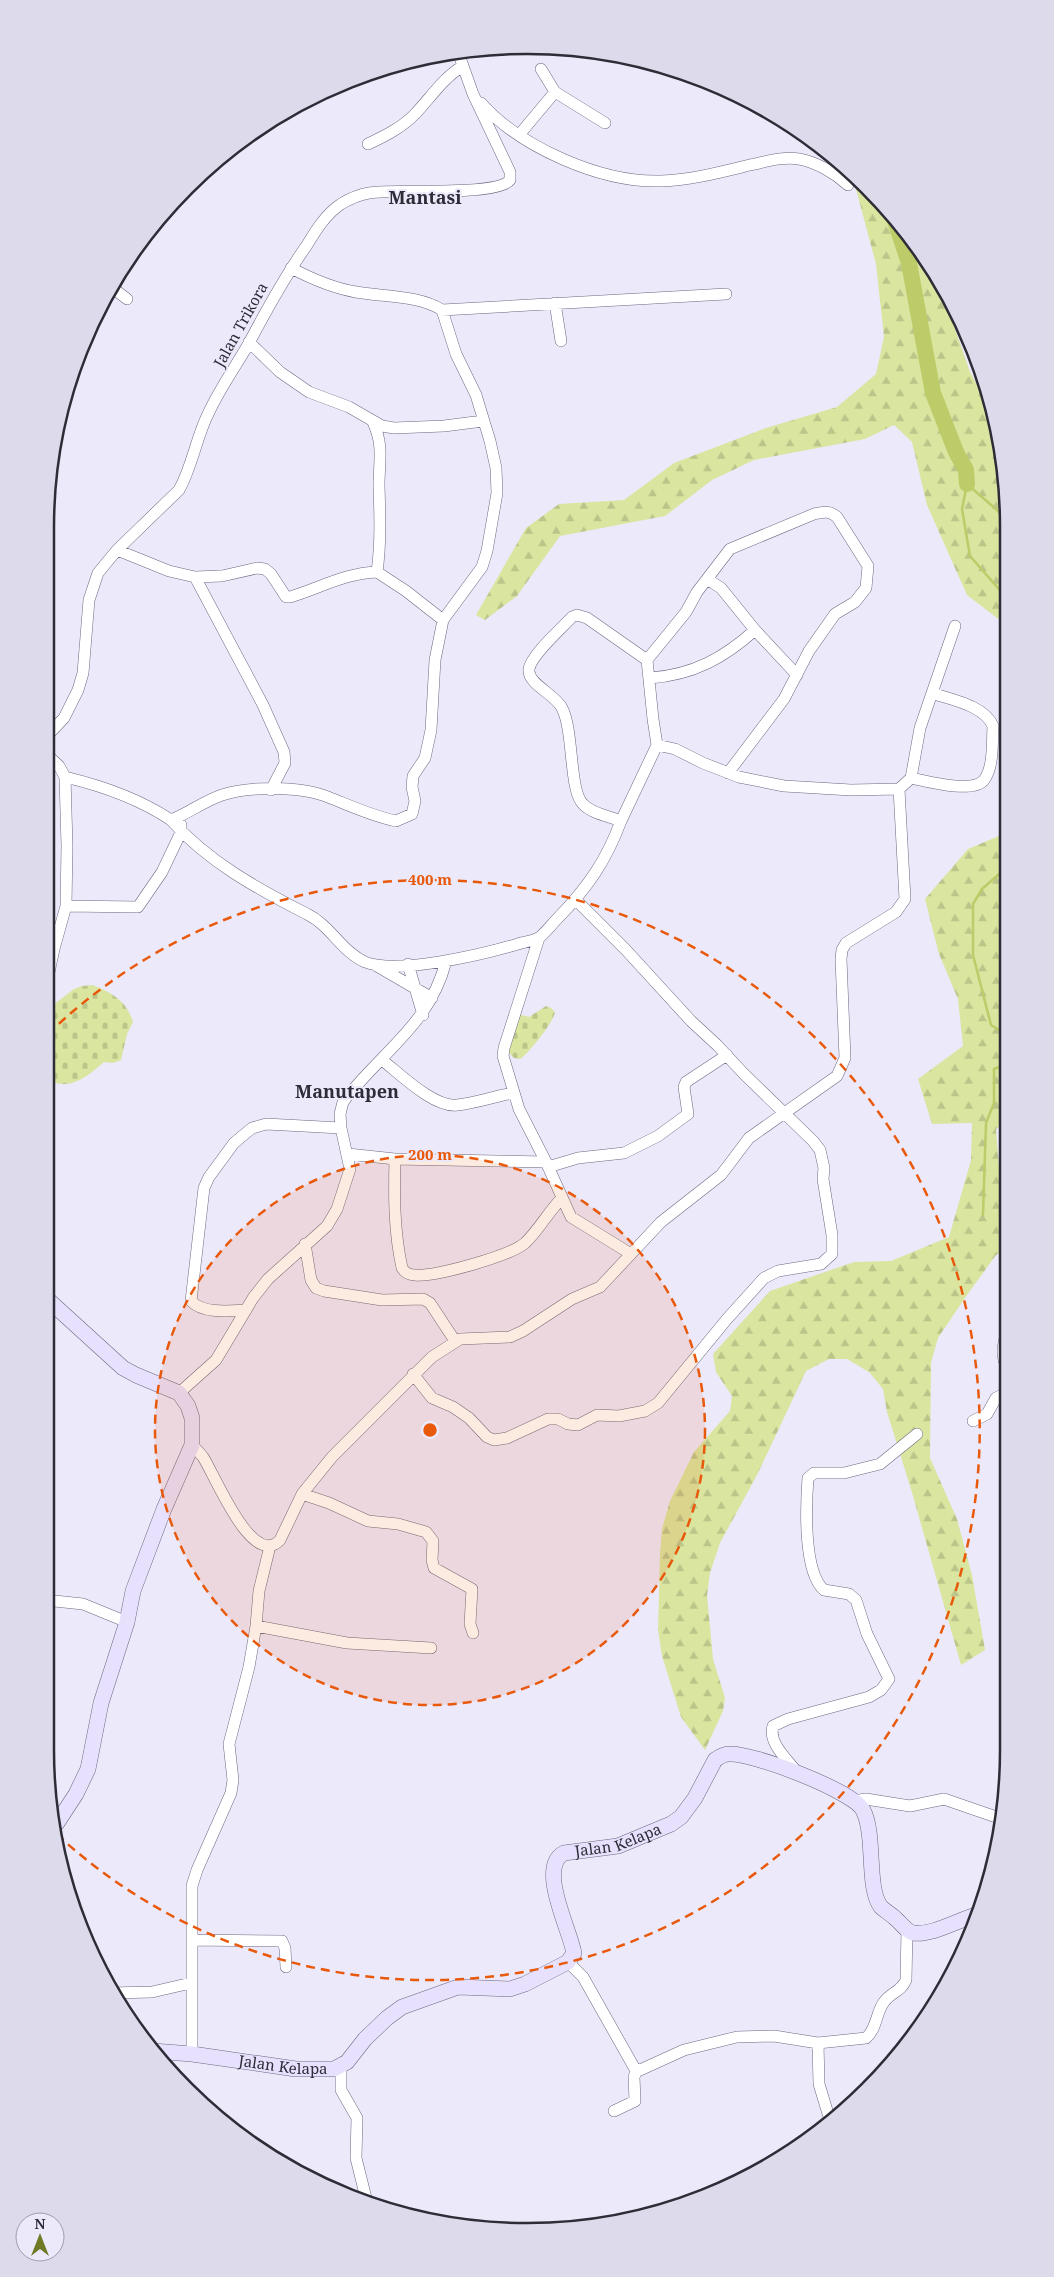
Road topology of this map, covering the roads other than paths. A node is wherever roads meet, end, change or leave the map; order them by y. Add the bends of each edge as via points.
1 (460, 59) edge
2 (463, 66) junction
3 (541, 69) dead end
4 (555, 92) junction
5 (473, 94) junction
6 (605, 123) dead end
7 (519, 135) junction
8 (368, 144) dead end
9 (848, 185) dead end
10 (291, 268) junction
11 (117, 291) edge
12 (726, 294) dead end
13 (128, 299) dead end
14 (555, 303) junction
15 (442, 310) junction
16 (561, 341) dead end
17 (250, 342) junction
18 (483, 420) junction
19 (372, 422) junction
20 (117, 550) junction
21 (377, 572) junction
22 (195, 577) junction
23 (707, 579) junction
24 (443, 620) junction
25 (955, 626) dead end
26 (755, 630) junction
27 (647, 660) junction
28 (797, 675) junction
29 (650, 678) junction
30 (932, 693) junction
31 (54, 729) edge
32 (657, 745) junction
33 (54, 761) edge
34 (728, 772) junction
35 (65, 777) junction
36 (911, 778) junction
37 (899, 788) junction
38 (271, 790) junction
39 (176, 818) junction
40 (622, 820) junction
41 (181, 832) junction
42 (576, 900) junction
43 (66, 906) junction
44 (539, 938) junction
45 (54, 949) edge
46 (446, 961) junction
47 (408, 964) junction
48 (376, 965) junction
49 (415, 988) junction
50 (432, 998) junction
51 (423, 1014) junction
52 (727, 1055) junction
53 (382, 1060) junction
54 (514, 1093) junction
55 (783, 1113) junction
56 (342, 1128) junction
57 (348, 1154) junction
58 (395, 1160) junction
59 (547, 1164) junction
60 (562, 1198) junction
61 (305, 1244) junction
62 (631, 1254) junction
63 (54, 1305) edge
64 (246, 1310) junction
65 (455, 1341) junction
66 (413, 1374) junction
67 (179, 1393) junction
68 (1000, 1396) edge
69 (973, 1421) dead end
70 (916, 1434) dead end
71 (192, 1445) junction
72 (302, 1494) junction
73 (270, 1546) junction
74 (54, 1601) edge
75 (127, 1622) junction
76 (256, 1626) junction
77 (473, 1633) dead end
78 (431, 1648) dead end
79 (795, 1770) junction
80 (853, 1801) junction
81 (995, 1817) edge
82 (59, 1820) edge
83 (969, 1917) edge
84 (907, 1930) junction
85 (192, 1940) junction
86 (568, 1962) junction
87 (286, 1967) dead end
88 (191, 1983) junction
89 (121, 1993) edge
90 (818, 2043) junction
91 (163, 2052) edge
92 (192, 2054) junction
93 (342, 2066) junction
94 (637, 2070) junction
95 (614, 2112) dead end
96 (828, 2115) edge
97 (365, 2194) edge

1 - 2 street, Jalan Trikora
2 - 5 street, Jalan Trikora
2 - 8 street via 454,71 410,118
3 - 4 street
4 - 6 street
4 - 7 street
5 - 7 street via 496,119
5 - 10 street, Jalan Trikora via 510,172 508,182 461,191 382,191 355,196 322,221
7 - 9 street via 550,154 630,179 680,179 786,158 810,162 839,176
10 - 15 street via 339,288 422,301
10 - 17 street, Jalan Trikora
11 - 13 street
12 - 14 street
14 - 15 street
14 - 16 street
15 - 18 street
17 - 19 street via 280,372 309,392 349,407
17 - 20 street, Jalan Trikora via 209,410 179,490
18 - 19 street via 394,428
18 - 24 street via 493,454 497,493 486,551 482,567
19 - 21 street via 379,435 381,449 379,483 382,515
20 - 22 street via 169,571
20 - 31 street, Jalan Trikora via 104,563 94,585 78,690 64,718
21 - 22 street via 340,578 290,597 286,597 265,569
21 - 24 street
22 - 38 street via 263,705 284,752 285,763
23 - 26 street via 721,588
23 - 27 street via 686,612
23 - 28 street via 725,555 739,545 814,514 827,511 837,517 868,566 868,582 860,597 835,614
24 - 38 street via 435,660 432,730 424,758 413,776 415,801 412,814 396,821 316,793
25 - 30 street
26 - 28 street
26 - 29 street via 708,664 680,674
27 - 29 street
27 - 40 street via 587,618 577,615 529,667 532,680 557,700 565,714 576,787 582,804
28 - 34 street via 784,699
29 - 32 street
30 - 36 street via 920,728
30 - 36 street via 979,710 990,720 993,726 988,772 977,785 942,784
32 - 34 street via 675,748
32 - 40 street
33 - 35 street
34 - 37 street via 784,786 851,790
35 - 39 street via 122,793
35 - 43 street
36 - 37 street
37 - 55 street via 903,904 888,918 843,947 840,975 846,1030 844,1065 834,1079
38 - 39 street via 241,790 223,795
39 - 41 street
40 - 42 street via 604,860
41 - 43 street via 162,872 138,907
41 - 48 street via 204,852 264,892 310,915 352,953
42 - 44 street
42 - 52 street via 690,1021
43 - 45 street
44 - 46 street
44 - 54 street via 504,1048 504,1062
46 - 47 street
46 - 50 street
47 - 48 street
47 - 49 street
48 - 49 street
49 - 50 street
49 - 51 street
50 - 51 street
51 - 53 street
52 - 55 street
52 - 59 street via 686,1082 688,1114 658,1136 624,1153
53 - 54 street via 422,1091 448,1104 458,1105
53 - 56 street via 343,1102 340,1114
54 - 59 street
55 - 62 street via 749,1138 721,1175 661,1222
55 - 66 street via 820,1150 832,1254 821,1264 778,1271 764,1278 655,1406 620,1416 597,1414 578,1425 548,1419 507,1438 494,1440 454,1407 432,1398
56 - 57 street
56 - 64 street via 256,1126 241,1135 209,1177 204,1188 190,1301 212,1309
57 - 58 street
57 - 61 street via 350,1169 337,1209 327,1226
58 - 59 street
58 - 60 street via 395,1232 402,1268 413,1275 447,1271 511,1251 527,1241
59 - 60 street
60 - 62 street via 576,1221
61 - 64 street via 268,1279
61 - 65 street via 316,1288 382,1300 423,1299 430,1303
62 - 65 street via 600,1287 572,1299 523,1331 503,1338
63 - 67 street via 123,1368
64 - 67 street via 216,1360
65 - 66 street
66 - 72 street via 332,1457
67 - 71 street via 192,1418
68 - 69 street via 987,1414
70 - 79 street via 880,1464 844,1473 814,1473 808,1478 807,1536 817,1582 824,1590 849,1594 856,1600 867,1634 888,1679 881,1690 869,1697 773,1726 774,1742
71 - 73 street via 203,1457 242,1526 261,1545
71 - 75 street via 143,1561
72 - 73 street via 280,1540
72 - 77 street via 368,1521 403,1525 426,1532 433,1541 434,1568 472,1589 470,1624
73 - 76 street via 259,1591
74 - 75 street via 83,1604
75 - 82 street via 101,1703 88,1769
76 - 78 street via 347,1643
76 - 85 street via 229,1744 233,1780 231,1793 194,1878
79 - 80 street, Jalan Kelapa
79 - 86 street, Jalan Kelapa via 742,1755 721,1756 715,1760 695,1798 681,1817 671,1824 618,1846 558,1856 553,1869 556,1895 574,1953
80 - 81 street via 866,1799 910,1806 944,1799
80 - 84 street, Jalan Kelapa via 865,1816 876,1897 882,1908
83 - 84 street via 932,1930 914,1933
84 - 90 street via 906,1980 901,1989 883,2003 869,2036
85 - 87 street via 282,1941
85 - 88 street
86 - 93 street, Jalan Kelapa via 510,1989 465,1986 397,2009
86 - 94 street via 583,1977
88 - 89 street via 152,1992
88 - 92 street
90 - 94 street via 774,2036 737,2037 684,2050
90 - 96 street via 819,2084
91 - 92 street, Jalan Kelapa
92 - 93 street, Jalan Kelapa via 296,2069
93 - 97 street via 341,2090 356,2118 356,2158
94 - 95 street via 634,2077 635,2101

